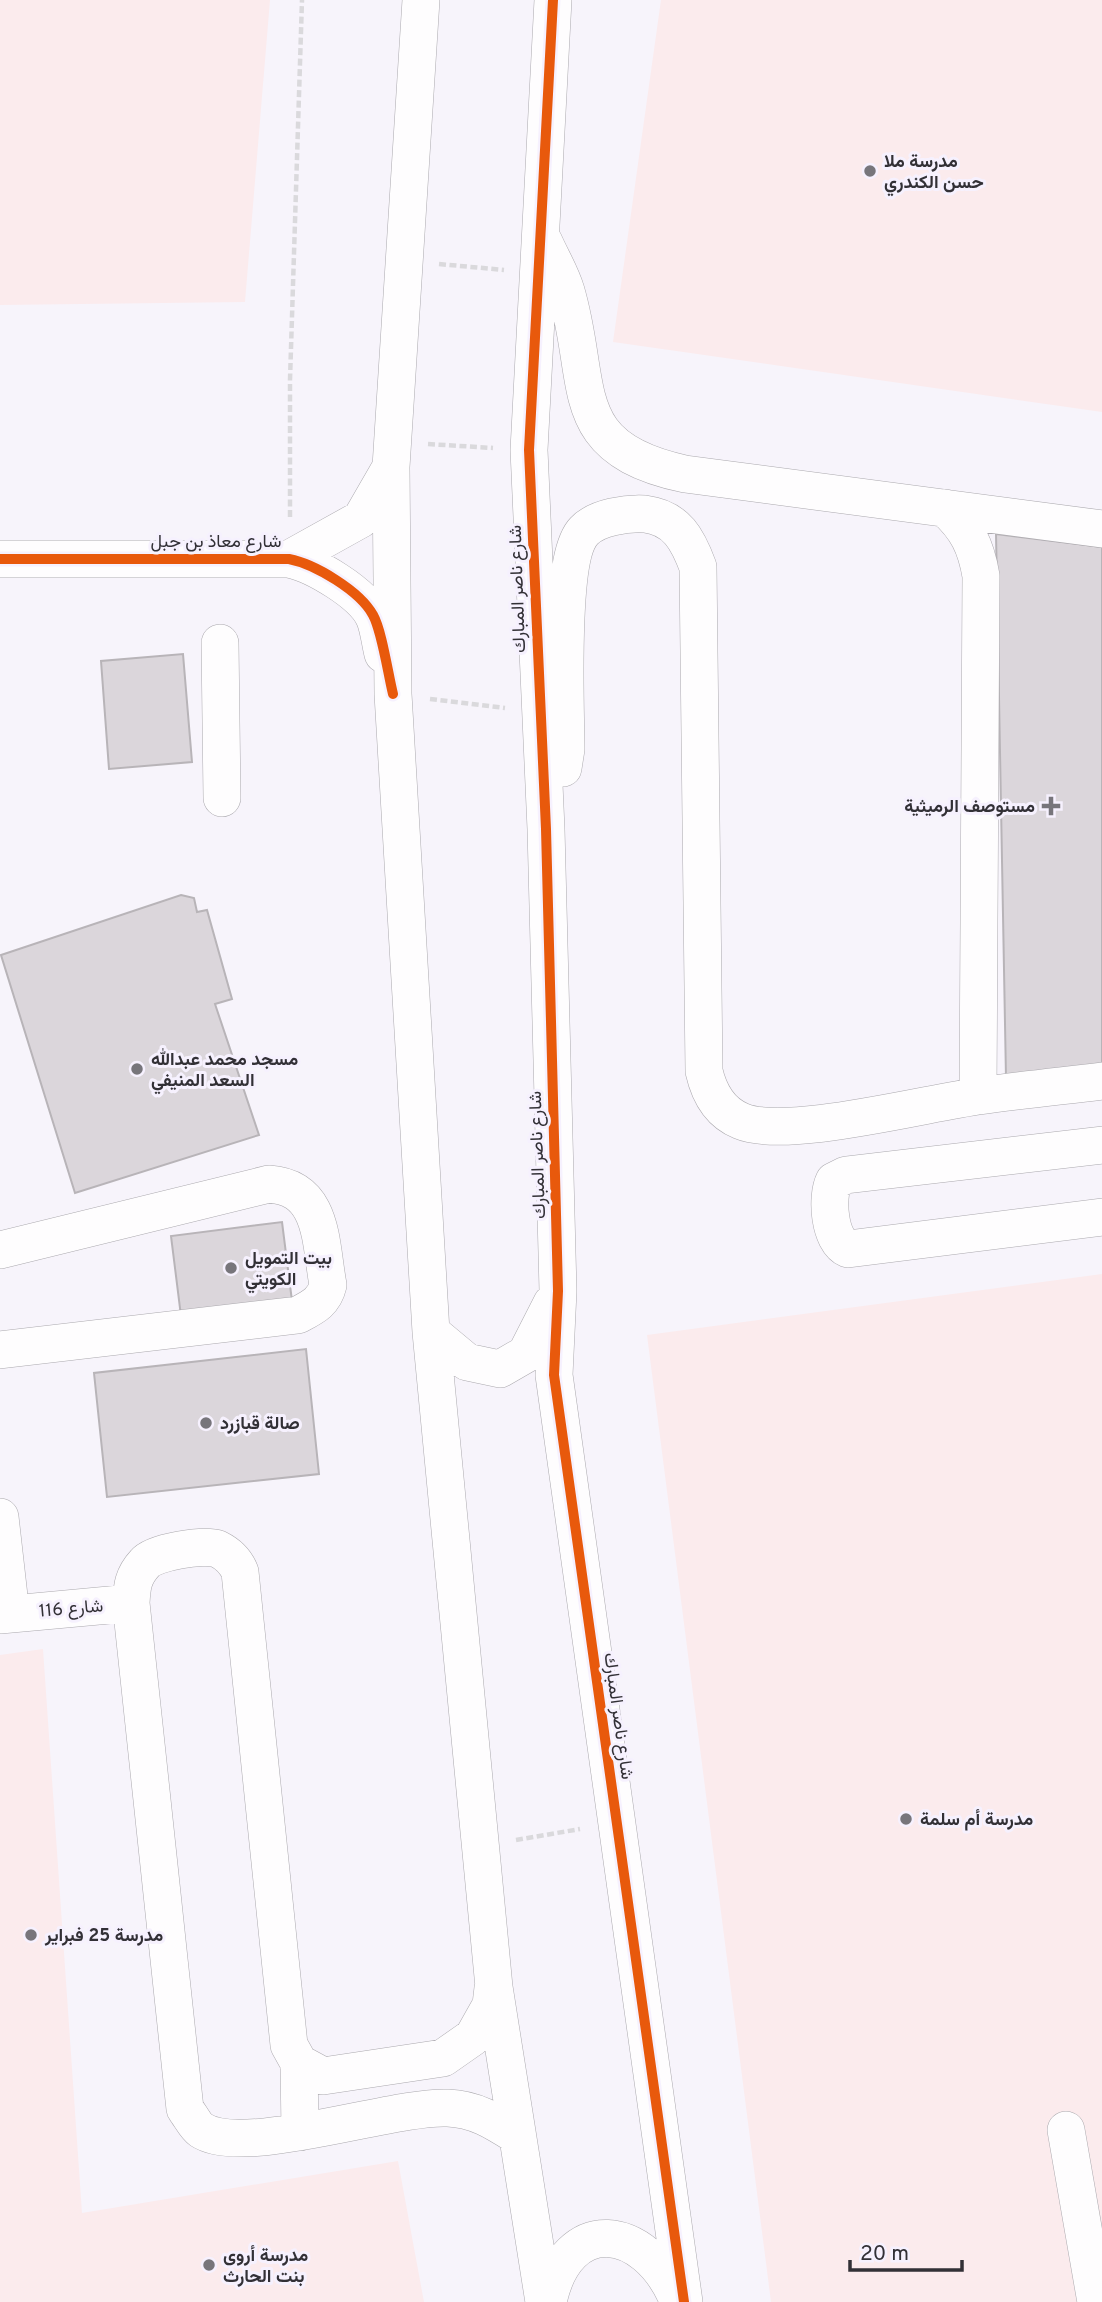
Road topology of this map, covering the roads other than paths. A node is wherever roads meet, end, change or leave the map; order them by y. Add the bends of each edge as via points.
1 (421, 0) edge
2 (553, 0) edge
3 (541, 255) junction
4 (392, 454) junction
5 (945, 508) junction
6 (1102, 529) edge
7 (0, 559) edge
8 (289, 559) junction
9 (220, 643) dead end
10 (393, 694) junction
11 (222, 798) dead end
12 (545, 829) junction
13 (1102, 1082) edge
14 (978, 1096) junction
15 (1102, 1145) edge
16 (1102, 1217) edge
17 (0, 1250) edge
18 (558, 1291) junction
19 (431, 1332) junction
20 (0, 1350) edge
21 (0, 1517) edge
22 (131, 1603) junction
23 (5, 1615) edge
24 (494, 1987) junction
25 (299, 2063) junction
26 (1066, 2130) dead end
27 (300, 2132) junction
28 (516, 2135) junction
29 (546, 2302) edge
30 (682, 2302) edge
31 (1096, 2302) edge

1 - 4 street
2 - 3 street, شارع ناصر المبارك
3 - 5 street via 566,289 596,423 612,444 634,459 685,474
3 - 12 street, شارع ناصر المبارك via 529,450
4 - 8 street, شارع معاذ بن جبل via 361,519
4 - 10 street
5 - 6 street
5 - 14 street via 971,537 981,576
7 - 8 street, شارع معاذ بن جبل
8 - 10 street, شارع معاذ بن جبل via 306,562 348,588 373,615
9 - 11 street
10 - 19 street
12 - 14 street via 566,749 568,583 578,542 584,531 603,520 632,514 664,519 687,539 698,567 704,1071 708,1088 728,1113 761,1125 815,1123
12 - 18 street, شارع ناصر المبارك
13 - 14 street
15 - 16 street via 846,1175 834,1181 831,1192 834,1235 848,1249
17 - 20 street via 269,1184 284,1185 307,1199 315,1212 328,1284 326,1295 315,1307 298,1315
18 - 19 street via 526,1354 500,1369 467,1362
18 - 30 street, شارع ناصر المبارك via 554,1375
19 - 24 street
21 - 23 street, شارع 116
22 - 23 street, شارع 116
22 - 25 street via 133,1580 156,1555 207,1547 236,1562 240,1572 289,2045
22 - 27 street via 185,2109 200,2130 223,2139
24 - 25 street via 491,2005 473,2037 443,2058 323,2076
24 - 28 street
25 - 27 street
26 - 31 street
27 - 28 street via 446,2107 477,2112
28 - 29 street
29 - 30 street via 573,2251 598,2237 612,2236 643,2249 657,2262

